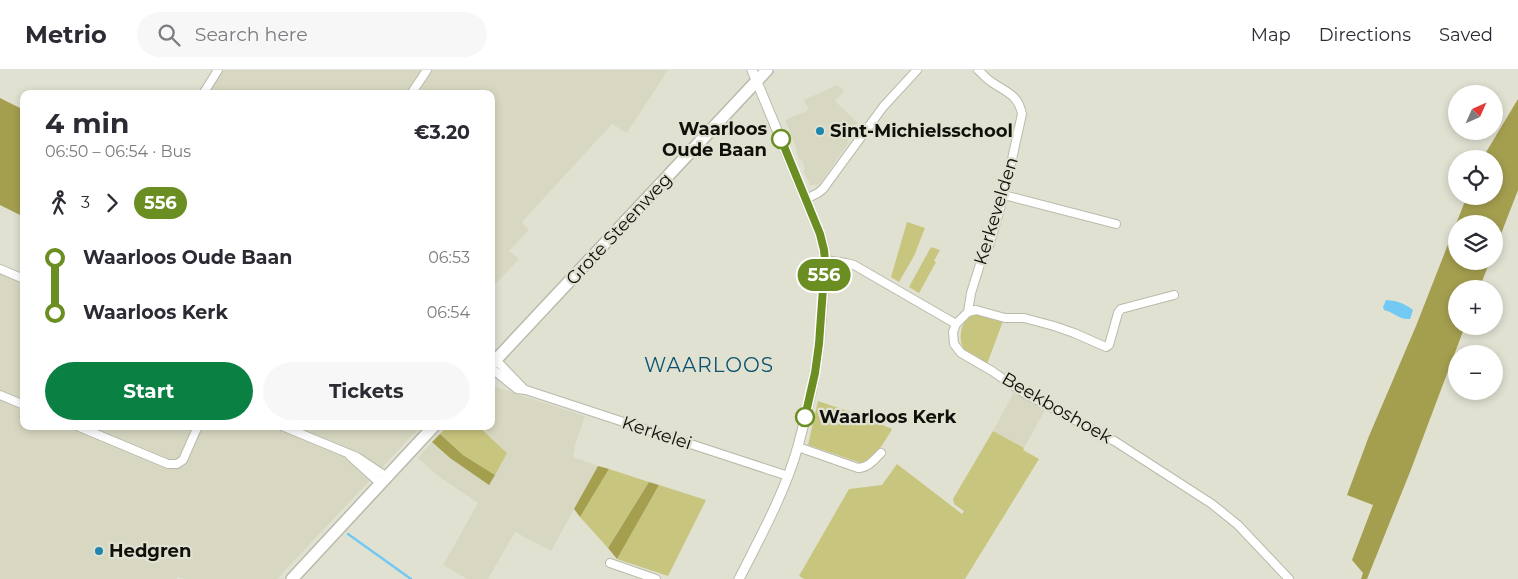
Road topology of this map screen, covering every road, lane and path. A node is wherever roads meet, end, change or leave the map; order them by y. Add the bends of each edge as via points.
1 (218, 70) edge
2 (427, 70) edge
3 (767, 70) edge
4 (917, 70) edge
5 (978, 70) edge
6 (754, 75) edge
7 (206, 90) edge
8 (414, 90) edge
9 (1004, 195) junction
10 (806, 199) junction
11 (1116, 224) dead end
12 (825, 260) junction
13 (0, 269) edge
14 (20, 277) edge
15 (1174, 295) dead end
16 (968, 312) junction
17 (956, 324) junction
18 (495, 363) edge
19 (495, 367) edge
20 (0, 395) edge
21 (20, 403) edge
22 (87, 430) edge
23 (196, 430) edge
24 (291, 430) edge
25 (430, 430) edge
26 (798, 447) junction
27 (881, 453) dead end
28 (788, 476) junction
29 (384, 480) junction
30 (610, 563) dead end
31 (292, 579) edge
32 (656, 579) edge
33 (739, 579) edge
34 (1289, 579) edge

1 - 7 street
2 - 8 street
3 - 6 main road, Grote Steenweg
4 - 10 street via 882,107 823,189
5 - 9 street, Kerkevelden via 1016,98 1022,114
6 - 10 street
6 - 18 main road, Grote Steenweg
9 - 11 street
9 - 16 street, Kerkevelden
10 - 12 street via 822,241
12 - 17 street via 854,265
12 - 26 street via 815,373
13 - 14 street
15 - 16 street via 1120,309 1106,347 1074,333 1024,318 1005,318 976,310
16 - 17 street
17 - 34 street, Beekboshoek via 954,344 961,353 1024,393 1116,442 1212,504 1238,525
19 - 28 street, Kerkelei via 526,390
20 - 21 street
22 - 23 street via 168,464 177,464 183,460
24 - 29 street via 357,456
25 - 29 main road
26 - 27 street via 858,468 868,466
26 - 28 street
28 - 33 street
29 - 31 main road
30 - 32 street

